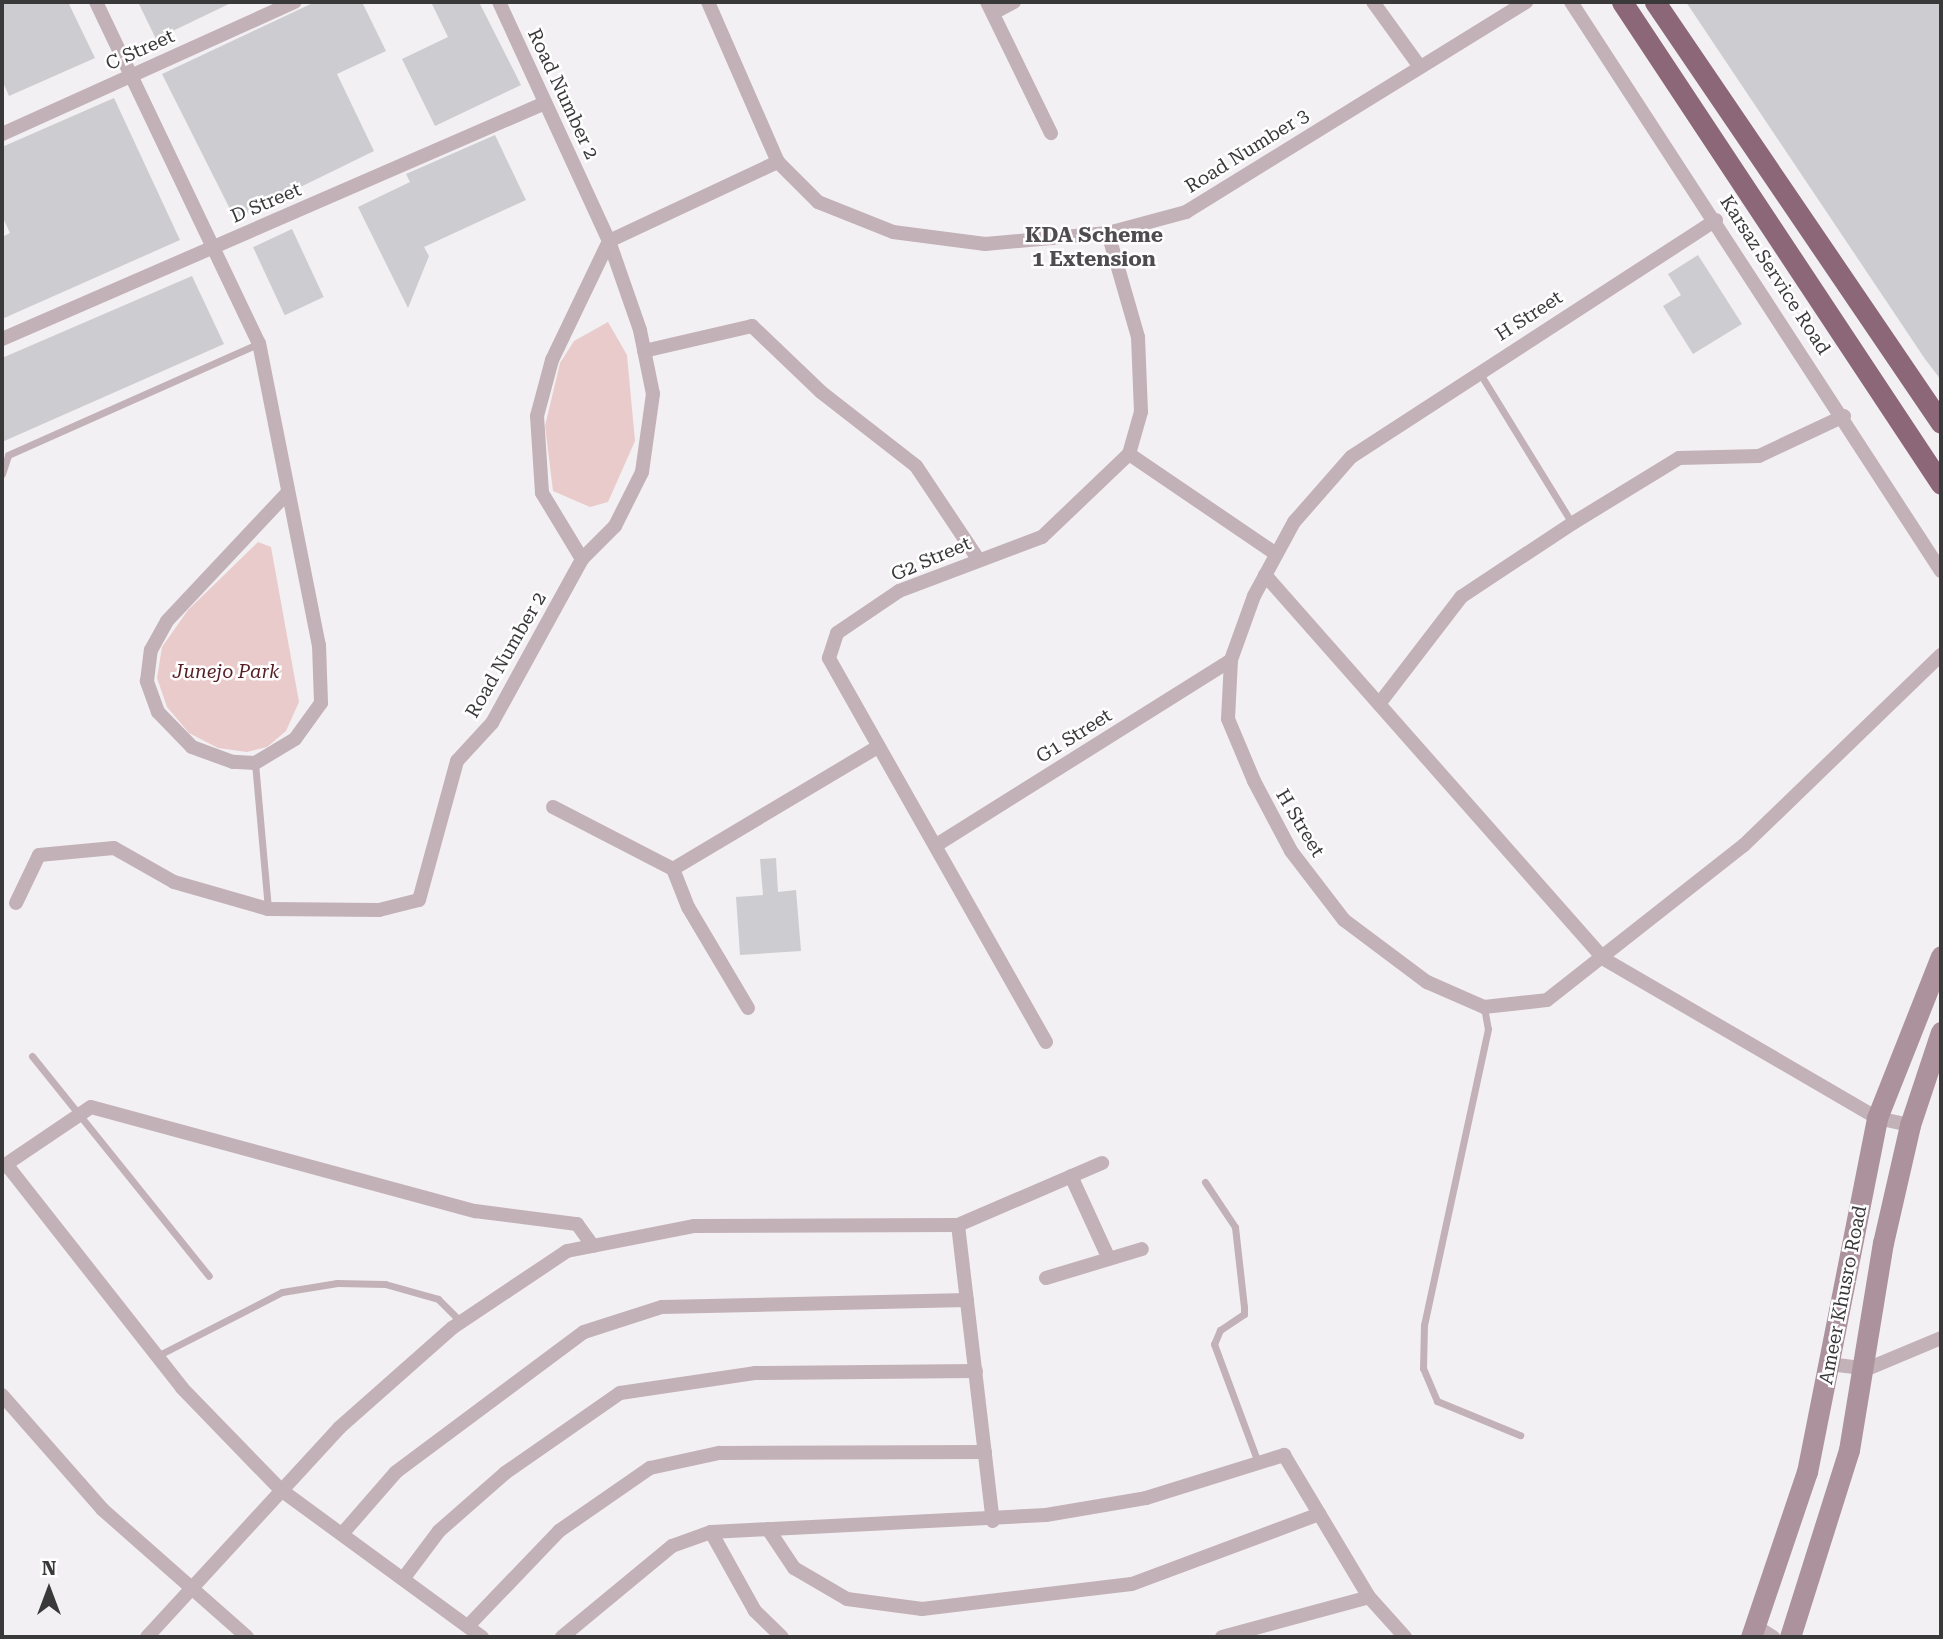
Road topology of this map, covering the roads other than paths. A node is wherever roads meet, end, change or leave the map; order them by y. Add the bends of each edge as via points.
1 (96, 2) edge
2 (295, 2) edge
3 (499, 2) edge
4 (708, 2) edge
5 (1014, 2) edge
6 (1373, 2) edge
7 (1526, 2) edge
8 (1572, 2) edge
9 (1622, 2) edge
10 (1655, 2) edge
11 (990, 7) edge
12 (1420, 67) junction
13 (131, 76) junction
14 (545, 103) junction
15 (1051, 133) dead end
16 (2, 134) edge
17 (778, 162) junction
18 (1716, 220) junction
19 (1108, 233) junction
20 (609, 241) junction
21 (211, 248) junction
22 (2, 339) edge
23 (260, 343) junction
24 (644, 351) junction
25 (1479, 372) junction
26 (1844, 416) junction
27 (1941, 423) edge
28 (1129, 454) junction
29 (2, 474) edge
30 (1941, 484) edge
31 (287, 493) junction
32 (1573, 523) junction
33 (1276, 554) junction
34 (582, 559) junction
35 (978, 559) junction
36 (1941, 571) edge
37 (1265, 575) junction
38 (1941, 655) edge
39 (1231, 660) junction
40 (1379, 704) junction
41 (878, 747) junction
42 (255, 763) junction
43 (553, 807) dead end
44 (938, 844) junction
45 (673, 869) junction
46 (16, 903) dead end
47 (268, 909) junction
48 (1941, 956) edge
49 (1604, 959) junction
50 (1484, 1007) junction
51 (748, 1008) dead end
52 (1941, 1032) edge
53 (1046, 1042) dead end
54 (32, 1056) dead end
55 (76, 1117) junction
56 (1877, 1118) junction
57 (1910, 1125) junction
58 (1102, 1163) dead end
59 (4, 1166) edge
60 (1071, 1176) junction
61 (1205, 1182) dead end
62 (958, 1225) junction
63 (593, 1246) junction
64 (1142, 1249) dead end
65 (1109, 1259) junction
66 (209, 1276) dead end
67 (1046, 1278) dead end
68 (967, 1300) junction
69 (461, 1322) junction
70 (1941, 1338) edge
71 (156, 1356) junction
72 (1829, 1364) junction
73 (1867, 1369) junction
74 (976, 1371) junction
75 (2, 1395) edge
76 (1520, 1435) dead end
77 (985, 1452) junction
78 (1259, 1463) junction
79 (281, 1490) junction
80 (1319, 1514) junction
81 (993, 1521) junction
82 (768, 1529) junction
83 (711, 1532) junction
84 (342, 1534) junction
85 (403, 1578) junction
86 (188, 1591) junction
87 (1369, 1597) junction
88 (468, 1626) junction
89 (1760, 1634) edge
90 (147, 1637) edge
91 (247, 1637) edge
92 (482, 1637) edge
93 (562, 1637) edge
94 (782, 1637) edge
95 (1222, 1637) edge
96 (1405, 1637) edge
97 (1790, 1637) edge

1 - 13 street
2 - 13 street, C Street
3 - 14 street, Road Number 2
4 - 17 street, Road Number 3
5 - 11 street
6 - 12 street
7 - 12 street, Road Number 3
8 - 18 street, Karsaz Service Road
9 - 30 highway
10 - 27 highway
11 - 15 street
12 - 19 street, Road Number 3 via 1186,212
13 - 16 street, C Street
13 - 21 street
14 - 20 street, Road Number 2
14 - 21 street, D Street
17 - 19 street, Road Number 3 via 818,202 893,232 985,244
17 - 20 street
18 - 25 street, H Street
18 - 26 street, Karsaz Service Road
19 - 28 street via 1138,337 1141,412
20 - 24 street, Road Number 2
20 - 34 street via 552,360 537,416 542,493
21 - 22 street, D Street
21 - 23 street
23 - 29 lane via 8,455
23 - 31 street
24 - 34 street, Road Number 2 via 653,394 642,472 615,526
24 - 35 street via 752,326 821,392 916,466
25 - 32 lane
25 - 33 street, H Street via 1351,457 1294,522
26 - 32 street via 1759,456 1679,458
26 - 36 street, Karsaz Service Road
28 - 33 street
28 - 35 street, G2 Street via 1042,537
31 - 42 street via 319,645 321,703 295,739
31 - 42 street via 167,621 151,650 146,681 158,712 192,747
32 - 40 street via 1461,597
33 - 37 street, H Street
34 - 47 street, Road Number 2 via 492,723 457,761 419,900 379,910
35 - 41 street, G2 Street via 899,591 837,633 829,657
37 - 39 street, H Street
37 - 40 street
38 - 49 street via 1744,845
39 - 44 street, G1 Street
39 - 50 street, H Street via 1228,719 1291,851 1344,920 1427,982
40 - 49 street
41 - 44 street, G2 Street
41 - 45 street
42 - 47 lane
43 - 45 street
44 - 53 street, G2 Street
45 - 51 street via 688,907
46 - 47 street, Road Number 2 via 39,855 114,848 174,882
48 - 56 main road, Ameer Khusro Road
49 - 50 street via 1547,999
49 - 56 street
50 - 76 lane via 1488,1029 1424,1325 1423,1368 1437,1401
52 - 57 main road, Ameer Khusro Road
54 - 55 lane
55 - 59 street
55 - 63 street via 91,1107 475,1211 577,1224
55 - 66 lane
56 - 57 street
56 - 72 main road, Ameer Khusro Road
57 - 73 main road, Ameer Khusro Road via 1883,1243
58 - 60 street
59 - 71 street
60 - 62 street
60 - 65 street
61 - 78 lane via 1235,1227 1244,1314 1220,1330 1214,1344
62 - 63 street via 695,1226
62 - 68 street
63 - 69 street via 567,1251
64 - 65 street
65 - 67 street
68 - 74 street
68 - 84 street via 663,1307 584,1332 396,1472
69 - 71 lane via 438,1299 385,1284 337,1283 282,1292
69 - 79 street via 340,1428
70 - 73 street
71 - 79 street
72 - 73 street
72 - 89 main road, Ameer Khusro Road via 1807,1472
73 - 97 main road, Ameer Khusro Road via 1835,1502
74 - 77 street
74 - 85 street via 755,1373 620,1393 505,1473 439,1531
75 - 86 street via 102,1509
77 - 81 street
77 - 88 street via 719,1453 650,1468 559,1531
78 - 80 street via 1284,1455
78 - 81 street via 1146,1498
79 - 84 street
79 - 86 street
80 - 82 street via 1132,1584 922,1609 847,1599 794,1568
80 - 87 street
81 - 82 street
82 - 83 street
83 - 93 street via 672,1546
83 - 94 street via 755,1611
84 - 85 street
85 - 88 street
86 - 90 street
86 - 91 street
87 - 95 street
87 - 96 street
88 - 92 street

